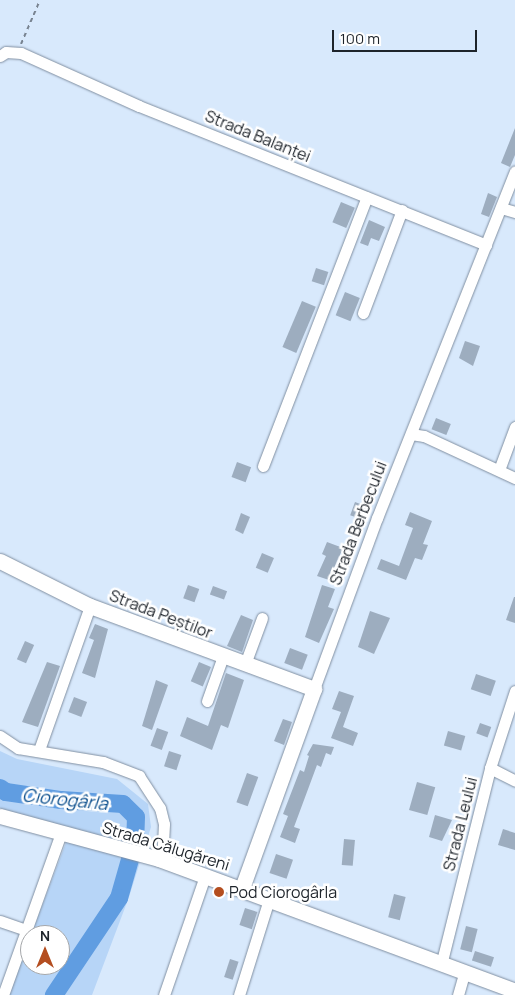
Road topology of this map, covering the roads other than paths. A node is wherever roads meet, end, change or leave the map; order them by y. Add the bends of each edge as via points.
1 (0, 56) edge
2 (513, 178) edge
3 (367, 197) junction
4 (515, 202) edge
5 (501, 208) junction
6 (402, 210) junction
7 (515, 212) edge
8 (486, 245) junction
9 (363, 313) dead end
10 (515, 427) edge
11 (411, 434) junction
12 (263, 466) dead end
13 (499, 470) junction
14 (515, 478) edge
15 (0, 561) edge
16 (90, 606) junction
17 (262, 618) dead end
18 (223, 656) junction
19 (244, 664) junction
20 (314, 689) junction
21 (515, 691) edge
22 (207, 701) dead end
23 (0, 736) edge
24 (39, 750) junction
25 (490, 768) junction
26 (515, 781) edge
27 (0, 816) edge
28 (61, 833) junction
29 (161, 860) junction
30 (206, 876) junction
31 (242, 888) junction
32 (269, 898) junction
33 (0, 921) edge
34 (28, 925) edge
35 (20, 928) edge
36 (20, 945) edge
37 (441, 965) junction
38 (464, 974) junction
39 (3, 988) edge
40 (515, 991) edge
41 (164, 995) edge
42 (239, 995) edge
43 (458, 995) edge

1 - 3 street, Strada Balanței via 6,52 21,53 139,106
2 - 4 street
2 - 5 street, Strada Berbecului
3 - 6 street, Strada Balanței
3 - 12 street
5 - 7 street
5 - 8 street, Strada Berbecului
6 - 8 street, Strada Balanței
6 - 9 street
8 - 11 street, Strada Berbecului
10 - 13 street
11 - 13 street via 424,436
11 - 20 street, Strada Berbecului
13 - 14 street
15 - 16 street, Strada Peștilor
16 - 18 street, Strada Peștilor
16 - 24 street
17 - 19 street
18 - 19 street, Strada Peștilor
18 - 22 street
19 - 20 street, Strada Peștilor
20 - 31 street, Strada Berbecului
21 - 25 street, Strada Leului
23 - 24 street via 18,748
24 - 29 street via 103,762 139,776 160,808 164,824
25 - 26 street
25 - 37 street, Strada Leului
27 - 28 street, Strada Călugăreni
28 - 29 street, Strada Călugăreni
28 - 34 street
29 - 30 street, Strada Călugăreni
30 - 31 street, Strada Călugăreni
30 - 41 street
31 - 32 street, Strada Călugăreni
32 - 37 street, Strada Călugăreni
32 - 42 street
33 - 35 street
36 - 39 street
37 - 38 street, Strada Călugăreni
38 - 40 street, Strada Călugăreni
38 - 43 street

